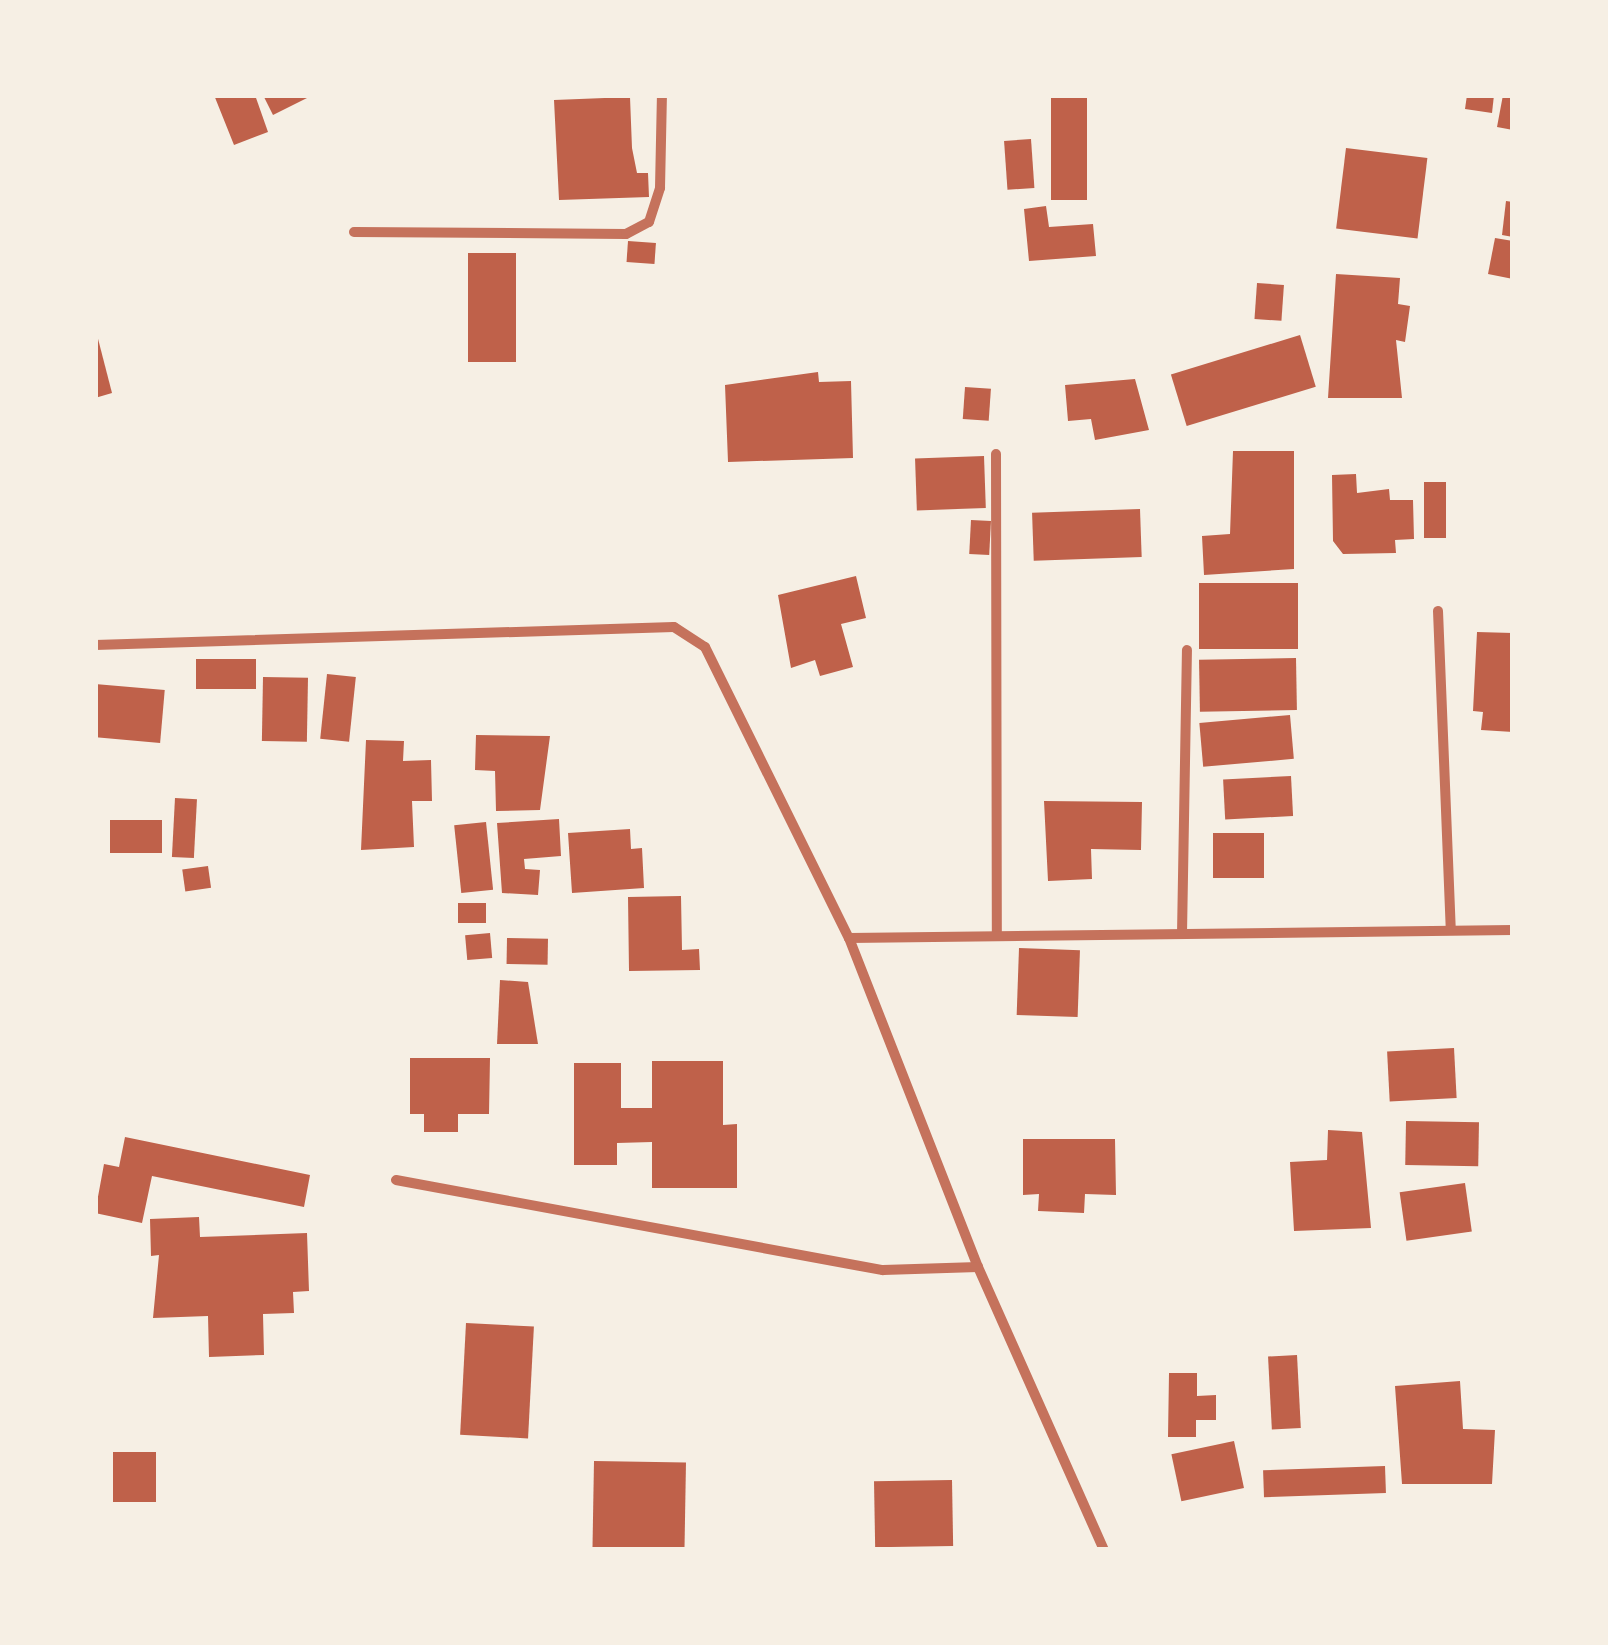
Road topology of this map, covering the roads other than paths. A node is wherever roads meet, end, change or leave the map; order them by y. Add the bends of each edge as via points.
1 (662, 95) edge
2 (354, 232) dead end
3 (996, 454) dead end
4 (1438, 612) dead end
5 (95, 644) edge
6 (1188, 650) dead end
7 (1451, 930) junction
8 (1513, 930) edge
9 (1182, 934) junction
10 (997, 936) junction
11 (849, 938) junction
12 (396, 1180) dead end
13 (978, 1267) junction
14 (1104, 1550) edge

1 - 2 street via 660,188 649,222 626,234
3 - 10 street
4 - 7 street
5 - 11 street via 674,627 705,647 723,675
6 - 9 street
7 - 8 street
7 - 9 street
9 - 10 street
10 - 11 street
11 - 13 street
12 - 13 street via 883,1270
13 - 14 street

